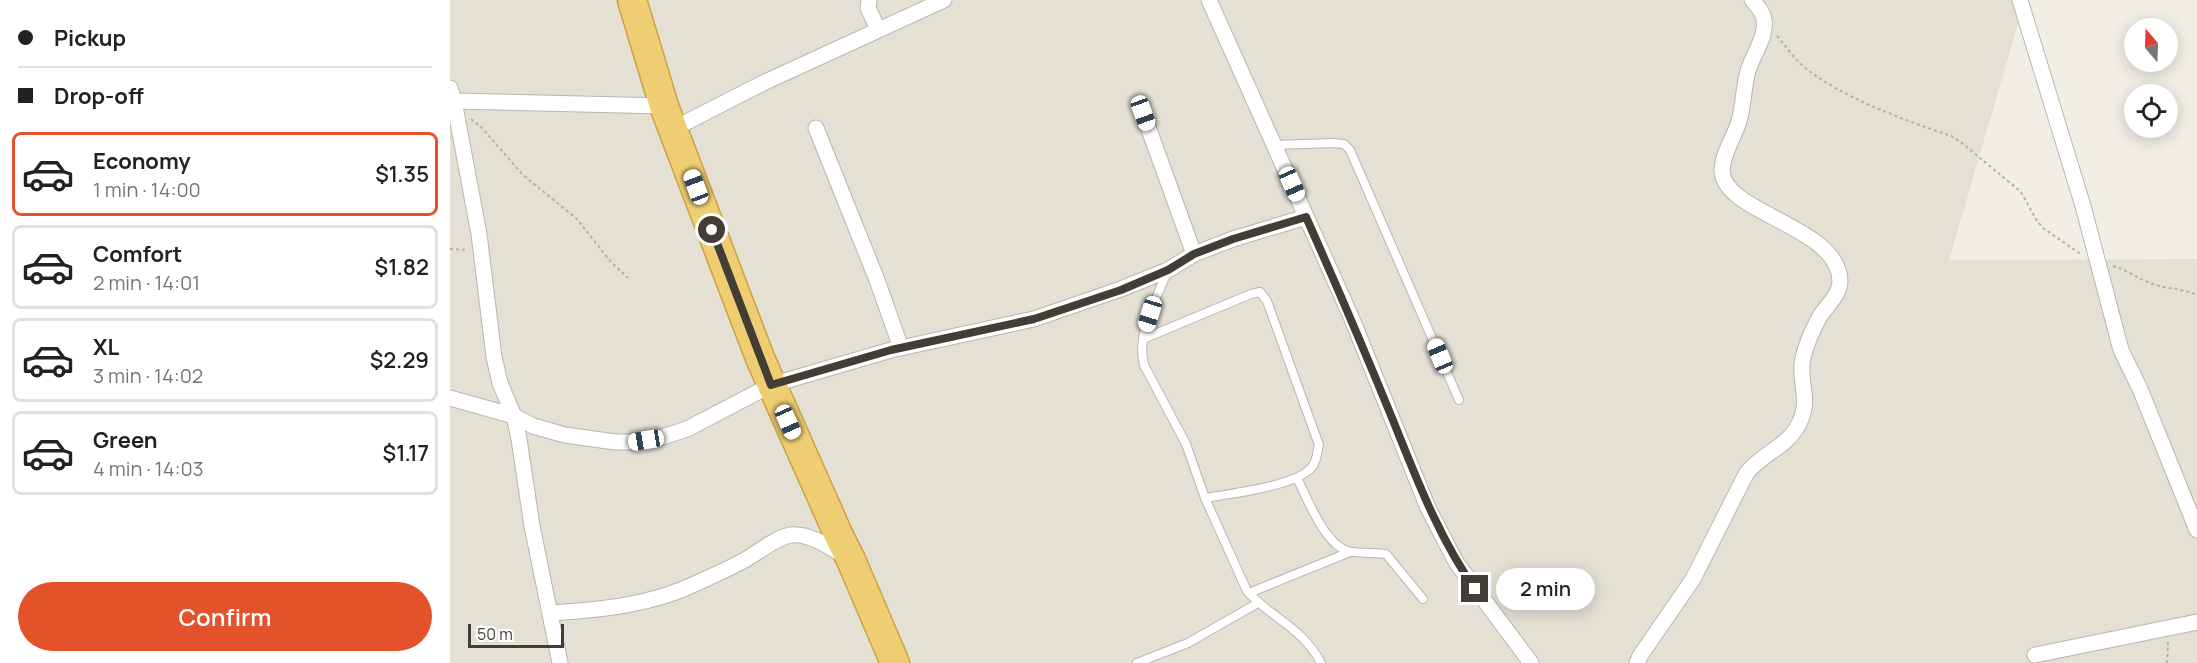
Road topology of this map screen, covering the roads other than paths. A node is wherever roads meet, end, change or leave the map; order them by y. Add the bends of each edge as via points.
1 (632, 0) edge
2 (869, 0) edge
3 (944, 0) edge
4 (1209, 0) edge
5 (1752, 0) edge
6 (2020, 0) edge
7 (878, 29) junction
8 (453, 100) edge
9 (1143, 113) dead end
10 (669, 117) junction
11 (816, 129) dead end
12 (1274, 145) junction
13 (1306, 217) junction
14 (1194, 254) junction
15 (1168, 270) junction
16 (1143, 339) junction
17 (901, 348) junction
18 (771, 385) junction
19 (450, 398) edge
20 (1459, 400) dead end
21 (514, 416) junction
22 (1296, 478) junction
23 (1205, 498) junction
24 (2196, 527) edge
25 (1350, 552) junction
26 (851, 560) junction
27 (1249, 593) junction
28 (1423, 599) dead end
29 (1258, 603) junction
30 (550, 613) junction
31 (2197, 622) edge
32 (2035, 655) dead end
33 (560, 663) edge
34 (895, 663) edge
35 (1137, 663) edge
36 (1321, 663) edge
37 (1531, 663) edge
38 (1637, 663) edge

1 - 10 highway
2 - 7 street via 868,8
3 - 7 street
4 - 12 street
5 - 38 street via 1764,20 1761,41 1749,69 1738,124 1722,174 1740,198 1814,240 1829,253 1840,282 1838,292 1813,330 1802,360 1806,400 1801,421 1790,437 1746,474 1693,579
6 - 24 street via 2099,262 2121,350
7 - 10 street via 763,83
8 - 10 street
8 - 21 street via 481,252 494,357
9 - 14 street
10 - 18 highway
11 - 17 street
12 - 13 street
12 - 20 lane via 1335,143 1350,150
13 - 14 street
13 - 37 street via 1428,508 1456,562
14 - 15 street
15 - 16 lane
15 - 17 street via 1034,319
16 - 22 lane via 1260,292 1267,301 1319,445 1311,469
16 - 23 lane via 1144,365 1186,444
17 - 18 street
18 - 21 street via 687,429 629,442 565,435
18 - 26 highway
19 - 21 street
21 - 30 street
22 - 23 lane
22 - 25 lane via 1330,538
23 - 27 lane
25 - 27 lane
25 - 28 lane via 1386,554
26 - 30 street via 822,543 794,535 668,595 632,604
26 - 34 highway
27 - 29 lane
29 - 35 lane via 1188,643
29 - 36 lane via 1296,630
30 - 33 street
31 - 32 street

